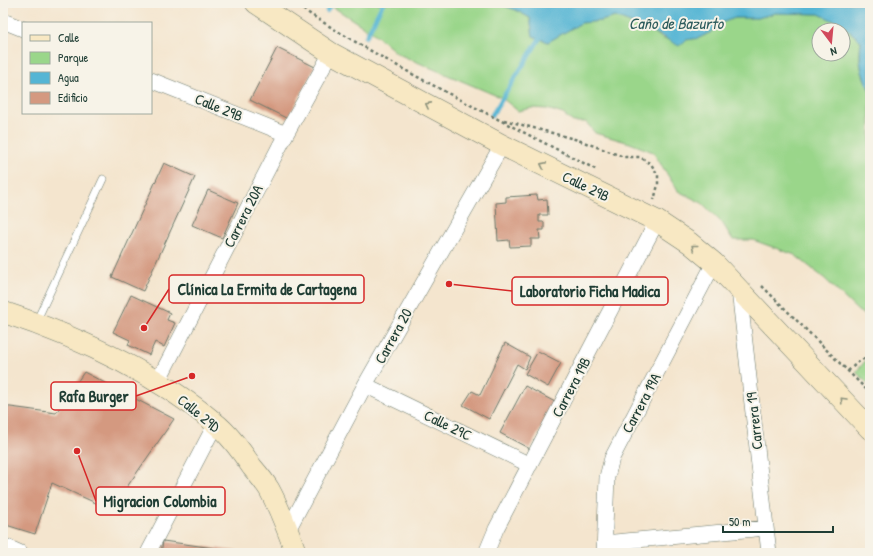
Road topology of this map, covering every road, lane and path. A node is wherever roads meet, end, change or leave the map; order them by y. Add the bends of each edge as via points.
1 (256, 3) edge
2 (293, 3) edge
3 (3, 21) edge
4 (22, 29) edge
5 (368, 50) dead end
6 (331, 53) junction
7 (152, 80) edge
8 (499, 119) dead end
9 (286, 134) junction
10 (502, 145) junction
11 (103, 179) dead end
12 (654, 200) dead end
13 (657, 221) junction
14 (714, 263) junction
15 (739, 290) junction
16 (3, 312) edge
17 (35, 323) junction
18 (870, 355) edge
19 (848, 371) dead end
20 (158, 381) junction
21 (366, 385) junction
22 (216, 423) junction
23 (870, 429) edge
24 (530, 465) junction
25 (766, 528) junction
26 (288, 530) junction
27 (3, 545) edge
28 (604, 548) edge
29 (21, 553) edge
30 (148, 553) edge
31 (296, 553) edge
32 (486, 553) edge
33 (769, 553) edge

1 - 6 main road, Calle 29B
2 - 5 path
3 - 4 street
6 - 9 street, Carrera 20A
10 -> 6 main road, Calle 29B
7 - 9 street, Calle 29B
8 - 12 path via 578,140 624,157 640,157 651,164 658,175
9 - 20 street, Carrera 20A
13 -> 10 main road, Calle 29B
10 - 21 street, Carrera 20
11 - 17 lane
14 -> 13 main road, Calle 29B
13 - 24 street, Carrera 19B
14 - 15 main road, Calle 29B
14 - 28 street, Carrera 19A via 612,458 607,477
23 -> 15 main road, Calle 29B
15 - 25 street, Carrera 19
16 - 17 main road, Calle 29D
17 - 20 main road, Calle 29D via 111,356
18 - 19 path
20 - 22 main road, Calle 29D
21 - 24 street, Calle 29C
21 - 26 street, Carrera 20
22 - 26 main road, Calle 29D via 269,488
22 - 30 street
24 - 32 street, Carrera 19B
25 - 28 street
25 - 33 street, Carrera 19
26 - 31 main road, Calle 29D
27 - 29 street

